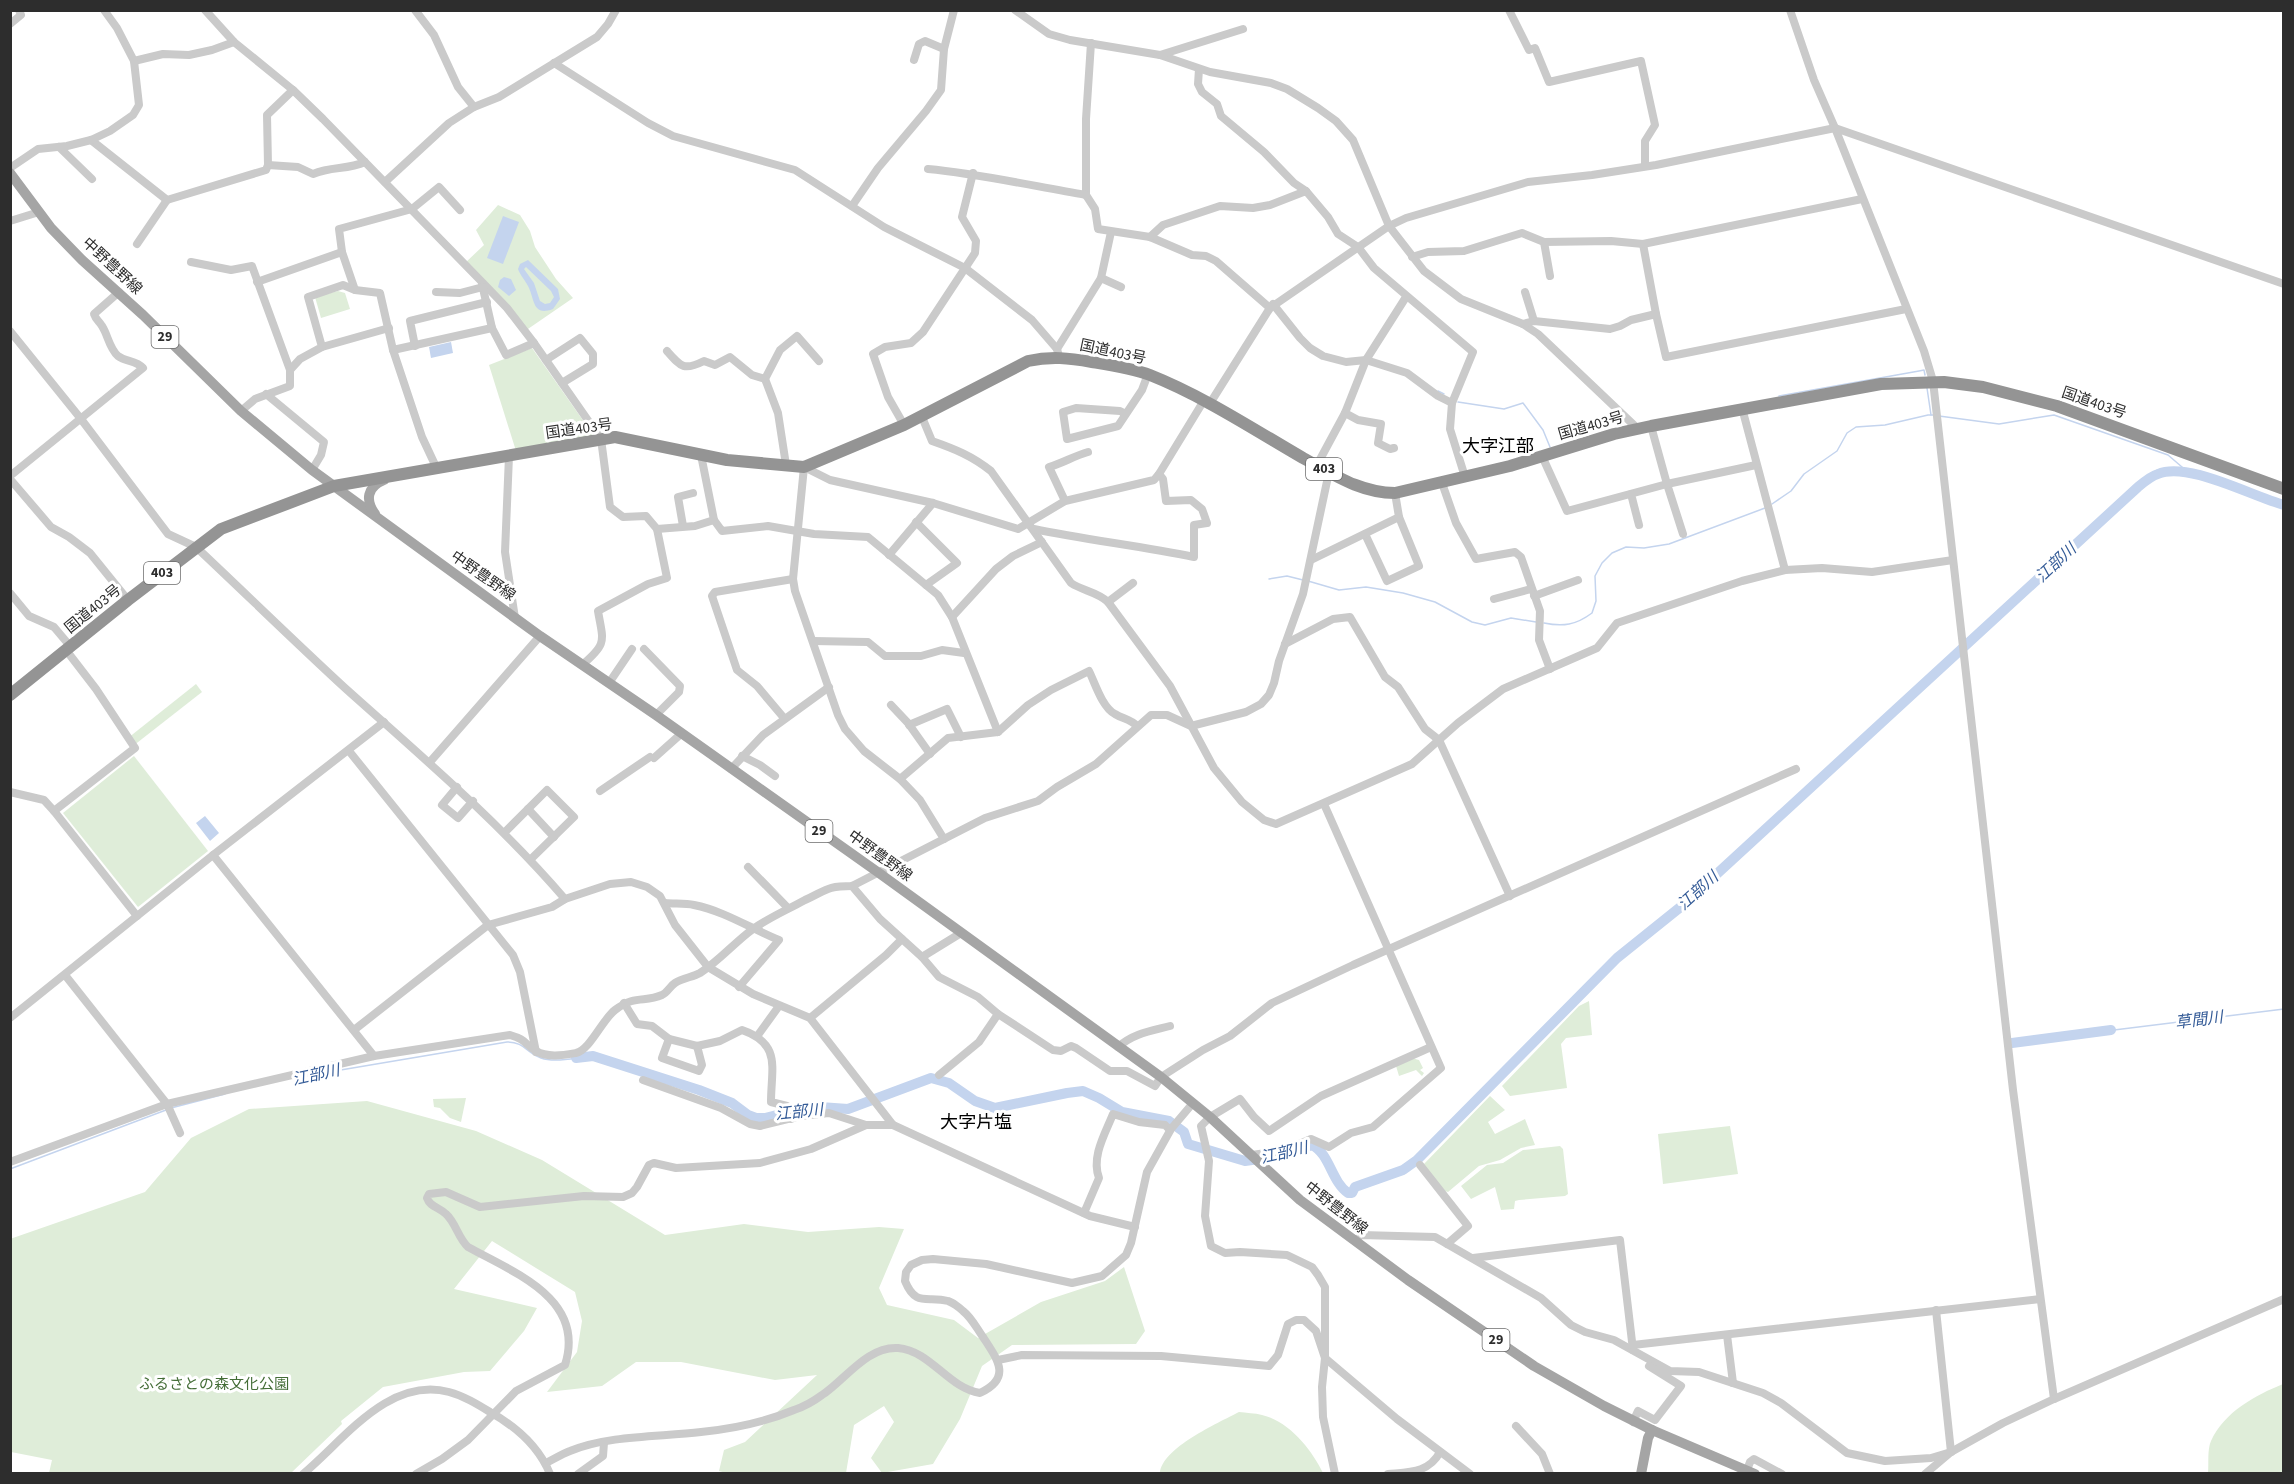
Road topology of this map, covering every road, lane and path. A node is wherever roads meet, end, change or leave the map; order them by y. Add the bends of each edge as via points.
1 (19, 10) edge
2 (104, 10) edge
3 (205, 10) edge
4 (416, 10) edge
5 (616, 10) edge
6 (954, 10) edge
7 (1015, 10) edge
8 (1509, 10) edge
9 (1790, 10) edge
10 (10, 24) edge
11 (1243, 29) dead end
12 (234, 42) junction
13 (1091, 43) junction
14 (944, 50) junction
15 (1160, 55) junction
16 (914, 60) dead end
17 (134, 61) junction
18 (554, 63) junction
19 (1198, 69) junction
20 (293, 90) junction
21 (474, 106) junction
22 (1835, 128) junction
23 (91, 140) junction
24 (59, 147) junction
25 (365, 162) junction
26 (268, 165) junction
27 (1645, 166) junction
28 (10, 168) edge
29 (928, 169) dead end
30 (10, 173) edge
31 (973, 173) junction
32 (92, 179) dead end
33 (386, 182) junction
34 (1306, 191) junction
35 (1086, 195) junction
36 (1862, 199) junction
37 (167, 200) junction
38 (852, 206) junction
39 (412, 209) junction
40 (460, 210) dead end
41 (39, 212) junction
42 (10, 221) edge
43 (1389, 226) junction
44 (1111, 232) junction
45 (1150, 237) junction
46 (137, 243) dead end
47 (1544, 243) junction
48 (1643, 244) junction
49 (1358, 247) junction
50 (342, 252) junction
51 (1412, 257) junction
52 (191, 262) dead end
53 (965, 268) junction
54 (1550, 276) dead end
55 (1101, 278) junction
56 (257, 282) junction
57 (483, 284) junction
58 (2283, 284) edge
59 (1121, 287) dead end
60 (355, 290) junction
61 (119, 292) junction
62 (436, 292) dead end
63 (1525, 292) dead end
64 (1406, 297) junction
65 (487, 302) junction
66 (1272, 306) junction
67 (1906, 309) junction
68 (1656, 314) junction
69 (1534, 321) junction
70 (1523, 324) junction
71 (389, 328) junction
72 (492, 328) junction
73 (10, 331) edge
74 (534, 343) junction
75 (415, 346) junction
76 (322, 347) junction
77 (393, 350) junction
78 (667, 351) dead end
79 (1058, 353) junction
80 (546, 360) junction
81 (1366, 360) junction
82 (819, 361) dead end
83 (290, 370) junction
84 (1148, 374) junction
85 (765, 379) junction
86 (1933, 381) junction
87 (562, 383) junction
88 (266, 394) junction
89 (1206, 403) junction
90 (1452, 403) junction
91 (1742, 408) junction
92 (241, 411) junction
93 (1345, 413) junction
94 (1126, 414) junction
95 (922, 417) junction
96 (81, 419) junction
97 (904, 425) junction
98 (1652, 426) junction
99 (1638, 429) junction
100 (601, 439) junction
101 (1394, 448) dead end
102 (1088, 452) dead end
103 (701, 455) junction
104 (509, 456) junction
105 (1542, 456) junction
106 (786, 465) junction
107 (1317, 465) junction
108 (1756, 465) junction
109 (804, 467) junction
110 (437, 469) junction
111 (312, 470) junction
112 (1329, 472) junction
113 (1159, 474) junction
114 (1465, 477) junction
115 (10, 478) edge
116 (386, 478) junction
117 (1442, 483) junction
118 (1667, 484) junction
119 (334, 486) junction
120 (2283, 489) edge
121 (693, 493) dead end
122 (1395, 493) junction
123 (1630, 494) junction
124 (1065, 501) junction
125 (933, 503) junction
126 (378, 517) junction
127 (1399, 517) junction
128 (714, 520) junction
129 (916, 522) junction
130 (1639, 525) dead end
131 (683, 526) junction
132 (1032, 526) junction
133 (657, 529) junction
134 (798, 531) junction
135 (1365, 534) junction
136 (1683, 534) dead end
137 (1042, 542) junction
138 (196, 547) junction
139 (889, 555) junction
140 (1311, 560) junction
141 (1953, 560) junction
142 (1785, 570) junction
143 (793, 579) junction
144 (1578, 580) dead end
145 (1133, 583) dead end
146 (926, 585) junction
147 (1533, 592) junction
148 (10, 593) edge
149 (1494, 599) dead end
150 (128, 600) junction
151 (1108, 602) junction
152 (952, 617) junction
153 (515, 618) junction
154 (540, 636) junction
155 (813, 641) junction
156 (1285, 644) junction
157 (68, 648) junction
158 (632, 649) dead end
159 (644, 649) dead end
160 (964, 653) junction
161 (582, 664) junction
162 (1550, 669) junction
163 (609, 682) junction
164 (829, 687) junction
165 (10, 695) edge
166 (891, 705) dead end
167 (656, 715) junction
168 (783, 718) junction
169 (384, 722) junction
170 (909, 725) junction
171 (1137, 726) junction
172 (1191, 726) junction
173 (998, 732) junction
174 (682, 733) junction
175 (961, 736) junction
176 (1439, 740) junction
177 (349, 751) junction
178 (930, 754) junction
179 (742, 756) junction
180 (430, 762) junction
181 (731, 769) junction
182 (1796, 769) dead end
183 (775, 776) dead end
184 (900, 779) junction
185 (458, 787) junction
186 (600, 791) dead end
187 (10, 792) edge
188 (473, 801) junction
189 (1324, 804) junction
190 (528, 809) junction
191 (54, 812) junction
192 (505, 832) junction
193 (554, 837) junction
194 (944, 839) junction
195 (213, 855) junction
196 (531, 859) junction
197 (748, 867) dead end
198 (879, 873) junction
199 (852, 886) junction
200 (1510, 896) junction
201 (565, 899) junction
202 (665, 903) junction
203 (788, 908) junction
204 (137, 916) junction
205 (488, 925) junction
206 (752, 929) junction
207 (961, 933) junction
208 (902, 939) junction
209 (1388, 950) junction
210 (922, 957) junction
211 (708, 967) junction
212 (65, 975) junction
213 (739, 987) junction
214 (624, 1003) junction
215 (779, 1006) junction
216 (998, 1014) junction
217 (10, 1018) edge
218 (810, 1018) junction
219 (1170, 1026) dead end
220 (354, 1030) junction
221 (758, 1035) junction
222 (669, 1039) junction
223 (697, 1046) junction
224 (1118, 1047) junction
225 (1431, 1047) junction
226 (536, 1052) junction
227 (374, 1056) junction
228 (939, 1075) dead end
229 (1161, 1077) junction
230 (643, 1080) dead end
231 (1193, 1103) junction
232 (168, 1108) junction
233 (1210, 1117) junction
234 (790, 1119) junction
235 (866, 1125) junction
236 (894, 1125) junction
237 (1171, 1130) junction
238 (180, 1133) dead end
239 (1252, 1155) junction
240 (10, 1162) edge
241 (1420, 1165) dead end
242 (1084, 1213) junction
243 (1135, 1227) junction
244 (1354, 1241) junction
245 (1447, 1244) junction
246 (1473, 1258) junction
247 (2040, 1299) junction
248 (2283, 1299) edge
249 (1935, 1310) junction
250 (1727, 1335) junction
251 (1633, 1348) junction
252 (1325, 1358) junction
253 (998, 1360) junction
254 (1651, 1361) junction
255 (1733, 1383) junction
256 (2054, 1399) junction
257 (494, 1414) junction
258 (1634, 1422) junction
259 (1516, 1426) dead end
260 (1652, 1430) junction
261 (604, 1443) junction
262 (1440, 1452) junction
263 (1952, 1452) junction
264 (546, 1463) junction
265 (1751, 1472) edge
266 (303, 1473) edge
267 (416, 1473) edge
268 (550, 1473) edge
269 (578, 1473) edge
270 (1335, 1473) edge
271 (1388, 1473) edge
272 (1470, 1473) edge
273 (1550, 1473) edge
274 (1641, 1473) edge
275 (1782, 1473) edge
276 (1925, 1473) edge

1 - 10 street via 21,15
2 - 17 street
3 - 12 street
4 - 21 street via 434,36 458,87
5 - 18 street via 597,37
6 - 14 street
7 - 13 street via 1049,34
8 - 27 street via 1529,50 1535,48 1549,82 1641,61 1655,125 1645,141
9 - 22 street
11 - 15 street
12 - 17 street via 189,55 163,54
12 - 20 street
13 - 15 street
13 - 35 street
14 - 16 street via 925,41 919,44
14 - 38 street via 941,90
15 - 19 street
17 - 23 street via 139,105 133,115
18 - 21 street via 499,97
18 - 38 street via 673,136 781,164
19 - 34 street via 1198,84 1217,104 1221,116
19 - 43 street via 1279,86 1336,121 1358,149
20 - 25 street
20 - 26 street via 267,115
21 - 33 street via 449,123
22 - 27 street
22 - 36 street
22 - 58 street
23 - 24 street
23 - 37 street
24 - 28 street via 38,149
24 - 32 street
25 - 26 street via 313,174 298,166
25 - 33 street
26 - 37 street via 266,170
27 - 43 street via 1528,182
29 - 31 street
30 - 41 main road, 中野豊野線 / 29
31 - 35 street
31 - 53 street via 962,217 976,246
33 - 39 street
34 - 45 street via 1253,208 1220,206 1163,225
34 - 49 street via 1338,234
35 - 44 street via 1095,209 1098,229
36 - 48 street
36 - 67 street
37 - 46 street
38 - 53 street via 884,227
39 - 40 street via 439,187
39 - 50 street via 339,229
39 - 57 street
41 - 42 street
41 - 61 main road, 中野豊野線 / 29 via 82,260
43 - 49 street
43 - 51 street
44 - 45 street
44 - 55 street
45 - 66 street via 1216,261
47 - 48 street
47 - 51 street via 1522,233 1464,251 1428,252
47 - 54 street
48 - 68 street
49 - 64 street via 1374,268
49 - 66 street
50 - 56 street
50 - 60 street
51 - 70 street via 1461,299
52 - 56 street via 231,270 252,267
53 - 79 street via 1032,320
53 - 97 street via 923,332 911,343 885,347 873,354 888,398
55 - 59 street
55 - 79 street
56 - 83 street
57 - 62 street via 460,293
57 - 65 street
57 - 74 street
60 - 71 street via 380,293
60 - 76 street via 343,285 308,297
61 - 92 main road, 中野豊野線 / 29
61 - 96 street via 94,314 95,318 102,324 116,355 143,368
63 - 69 street
64 - 81 street
64 - 90 street via 1473,352
65 - 72 street
65 - 75 street via 410,321
66 - 81 street via 1310,348 1323,356 1346,362
66 - 89 street
67 - 68 street via 1666,357
67 - 86 street
68 - 69 street via 1610,328
69 - 70 street
70 - 99 street
71 - 76 street
71 - 77 street
72 - 74 street via 506,355
72 - 75 street
73 - 96 street
74 - 80 street
75 - 77 street
76 - 83 street via 300,359
77 - 110 street
78 - 85 street via 680,365 691,367 704,361 715,365 730,357 752,375
79 - 84 highway, 国道403号 / 403
79 - 95 highway, 国道403号 / 403 via 1028,361
80 - 87 street
80 - 87 street via 580,338 593,354 593,364
81 - 90 street via 1407,373
81 - 93 street
82 - 85 street via 797,336 780,350
83 - 88 street via 290,386
84 - 89 highway, 国道403号 / 403
84 - 94 street
85 - 106 street via 778,413
86 - 91 highway, 国道403号 / 403 via 1881,384
86 - 120 highway, 国道403号 / 403 via 1983,387 2057,406
86 - 141 street
87 - 100 street
88 - 92 street
88 - 111 street via 324,442
89 - 107 highway, 国道403号 / 403
89 - 113 street
90 - 114 street via 1450,429
91 - 98 highway, 国道403号 / 403
91 - 108 street
92 - 111 main road, 中野豊野線 / 29
93 - 101 street via 1358,420 1382,424 1378,443
93 - 107 street
94 - 94 street via 1118,426 1067,439 1063,412 1076,408
95 - 97 highway, 国道403号 / 403
95 - 132 street via 932,441 959,450 991,471
96 - 115 street
96 - 138 street via 168,534
97 - 109 highway, 国道403号 / 403
98 - 99 highway, 国道403号 / 403
98 - 118 street
99 - 105 highway, 国道403号 / 403
100 - 103 highway, 国道403号 / 403 via 631,439
100 - 104 highway, 国道403号 / 403
100 - 133 street via 610,507 623,517 646,516
102 - 124 street via 1049,467
103 - 106 highway, 国道403号 / 403
103 - 128 street
104 - 110 highway, 国道403号 / 403
104 - 153 street via 505,552
105 - 114 highway, 国道403号 / 403
105 - 123 street via 1567,511
106 - 109 highway, 国道403号 / 403
107 - 112 highway, 国道403号 / 403
108 - 118 street
108 - 142 street
109 - 125 street via 830,480
109 - 134 street
110 - 116 highway, 国道403号 / 403
111 - 119 main road, 中野豊野線 / 29
112 - 122 highway, 国道403号 / 403 via 1354,486
112 - 140 street
113 - 124 street via 1147,483
113 - 132 street via 1166,501 1191,500 1202,509 1207,523 1194,525 1194,557
114 - 117 highway, 国道403号 / 403
115 - 150 street via 51,527 90,553
116 - 119 highway, 国道403号 / 403
116 - 126 main road via 372,486 369,493 369,503
117 - 122 highway, 国道403号 / 403
117 - 147 street via 1456,524 1476,559 1515,552 1521,557
118 - 123 street
118 - 136 street
119 - 126 main road, 中野豊野線 / 29
119 - 138 highway, 国道403号 / 403 via 243,519
121 - 131 street via 678,497
122 - 127 street
123 - 130 street
124 - 132 street
125 - 129 street
125 - 132 street via 1010,528
126 - 153 main road, 中野豊野線 / 29
127 - 135 street
127 - 135 street via 1419,566 1387,581
128 - 131 street
128 - 134 street via 722,531 768,526
129 - 139 street
129 - 146 street via 957,562
131 - 133 street
132 - 137 street
133 - 161 street via 667,578 598,611 601,644
134 - 139 street via 868,537
134 - 143 street
135 - 140 street
137 - 151 street via 1071,583
137 - 152 street via 996,569
138 - 150 highway, 国道403号 / 403
138 - 169 street
139 - 146 street
140 - 156 street
141 - 142 street via 1872,572
141 - 247 street
142 - 162 street via 1617,622 1597,648
143 - 155 street
143 - 168 street via 715,591 712,596 737,670 757,686
144 - 147 street
145 - 151 street
146 - 152 street via 938,595
147 - 149 street
147 - 162 street via 1539,615 1539,640
148 - 157 street via 29,616 54,627
150 - 157 highway, 国道403号 / 403
151 - 172 street via 1170,686
152 - 160 street
153 - 154 main road, 中野豊野線 / 29
154 - 161 main road, 中野豊野線 / 29
154 - 180 street
155 - 160 street via 868,642 885,656 921,656 942,650
155 - 164 street
156 - 172 street via 1269,695 1261,704 1246,712
156 - 176 street via 1333,619 1350,617 1385,677 1398,687 1425,729
157 - 165 highway, 国道403号 / 403
157 - 191 street via 135,748
158 - 163 street
159 - 167 street via 680,686 680,692
160 - 173 street
161 - 163 main road, 中野豊野線 / 29
162 - 176 street via 1503,689
163 - 167 main road, 中野豊野線 / 29
164 - 168 street
164 - 184 street via 851,739
166 - 170 street
167 - 174 main road, 中野豊野線 / 29
168 - 179 street
169 - 177 street
169 - 180 street
170 - 175 street via 947,709
170 - 178 street
171 - 172 street via 1151,716 1167,715
171 - 173 street via 1107,705 1089,671 1028,705
171 - 194 street via 1096,764 1038,801 985,818
172 - 189 street via 1214,768 1242,802 1264,820 1281,823
173 - 175 street
174 - 181 main road, 中野豊野線 / 29
174 - 186 street
175 - 178 street via 948,738
176 - 189 street via 1412,764
176 - 200 street
177 - 195 street
177 - 205 street
178 - 184 street
179 - 181 street
179 - 183 street
180 - 185 street
181 - 198 main road, 中野豊野線 / 29
182 - 200 street
184 - 194 street via 920,800
185 - 188 street
185 - 188 street via 442,805 458,819
187 - 191 street via 44,800
188 - 192 street
189 - 209 street
190 - 192 street
190 - 193 street
190 - 193 street via 547,790 574,817
191 - 204 street
192 - 196 street
193 - 196 street
194 - 198 street
195 - 204 street
195 - 220 street
196 - 201 street
197 - 203 street
198 - 199 street
198 - 207 main road, 中野豊野線 / 29
199 - 203 street via 823,889
199 - 208 street
200 - 209 street
201 - 202 street via 610,884 631,882 648,887
201 - 205 street via 552,907
202 - 206 street via 692,904 721,912
202 - 211 street via 675,925
203 - 206 street
204 - 212 street
205 - 220 street
205 - 226 street via 513,955 520,972
206 - 211 street
206 - 213 street via 779,940
207 - 210 street
207 - 224 main road, 中野豊野線 / 29
208 - 210 street
208 - 218 street
209 - 225 street
209 - 229 street via 1272,1003 1230,1036
210 - 216 street via 939,977 978,997
211 - 213 street
211 - 214 street via 671,985 661,995
212 - 217 street
212 - 232 street
213 - 215 street
214 - 222 street via 637,1024 652,1026
214 - 226 street via 604,1020 587,1047 578,1053 549,1056
215 - 218 street
215 - 221 street
216 - 228 street via 979,1042
216 - 229 street via 1053,1050 1071,1046 1110,1071 1127,1071 1155,1086
218 - 236 street
219 - 224 street via 1140,1033
220 - 227 street
221 - 223 street via 742,1030
221 - 234 street via 774,1064 771,1102 787,1106
222 - 223 street
222 - 223 street via 662,1058 699,1071 702,1065
224 - 229 main road, 中野豊野線 / 29
225 - 233 street via 1322,1096 1269,1131 1240,1099
225 - 239 street via 1441,1068 1373,1127 1351,1133 1329,1147 1311,1139 1285,1150
226 - 227 street via 524,1039 510,1035
227 - 232 street
229 - 231 main road, 中野豊野線 / 29
230 - 234 street via 722,1108 750,1124 760,1126
231 - 233 main road, 中野豊野線 / 29
231 - 237 street
232 - 238 street
232 - 240 street
233 - 239 main road, 中野豊野線 / 29
233 - 252 street via 1201,1126 1209,1161 1205,1216 1211,1246 1225,1253 1287,1255 1312,1268 1324,1287
234 - 235 street via 829,1113
235 - 236 street
235 - 257 street via 811,1149 760,1163 676,1168 654,1163 637,1187 623,1197 584,1196 480,1207 446,1192 429,1194 429,1204 446,1214 468,1247 539,1287 568,1327 565,1365 516,1391
236 - 242 street
237 - 242 street via 1165,1125 1113,1114 1095,1167 1099,1178
237 - 243 street via 1147,1172
239 - 244 main road, 中野豊野線 / 29 via 1300,1200
241 - 245 street via 1468,1226
242 - 243 street
243 - 253 street via 1126,1255 1102,1276 1083,1282 1058,1281 986,1264 922,1260 911,1265 905,1276 909,1290 916,1297 947,1301 964,1311
244 - 245 street via 1361,1235 1435,1237
244 - 258 main road, 中野豊野線 / 29 via 1534,1366
245 - 246 street
246 - 251 street via 1541,1298 1571,1325
246 - 251 street via 1620,1240
247 - 249 street
247 - 256 street
248 - 256 street
249 - 250 street
249 - 263 street
250 - 251 street
250 - 255 street
251 - 254 street
252 - 253 street via 1316,1331 1304,1320 1296,1320 1288,1324 1278,1354 1269,1365 1161,1356 1022,1355
252 - 262 street
252 - 270 street via 1323,1417
253 - 261 street via 1000,1372 996,1383 980,1393 962,1387 914,1351 883,1350 823,1395 781,1415 702,1432
254 - 255 street via 1670,1371 1699,1372
254 - 258 street via 1649,1366 1681,1386 1655,1420 1638,1411
255 - 263 street via 1781,1403 1847,1453 1885,1461 1931,1458
256 - 263 street
257 - 264 street via 522,1435
257 - 266 street via 448,1392 424,1390 402,1394 373,1410
257 - 267 street via 468,1440
258 - 260 main road, 中野豊野線 / 29
259 - 273 street via 1542,1454
260 - 265 main road, 中野豊野線 / 29
260 - 274 main road
261 - 264 street via 572,1450
261 - 269 street via 603,1456
262 - 271 street via 1427,1468
262 - 272 street
263 - 276 street
264 - 268 street
265 - 275 street via 1750,1462 1754,1459

